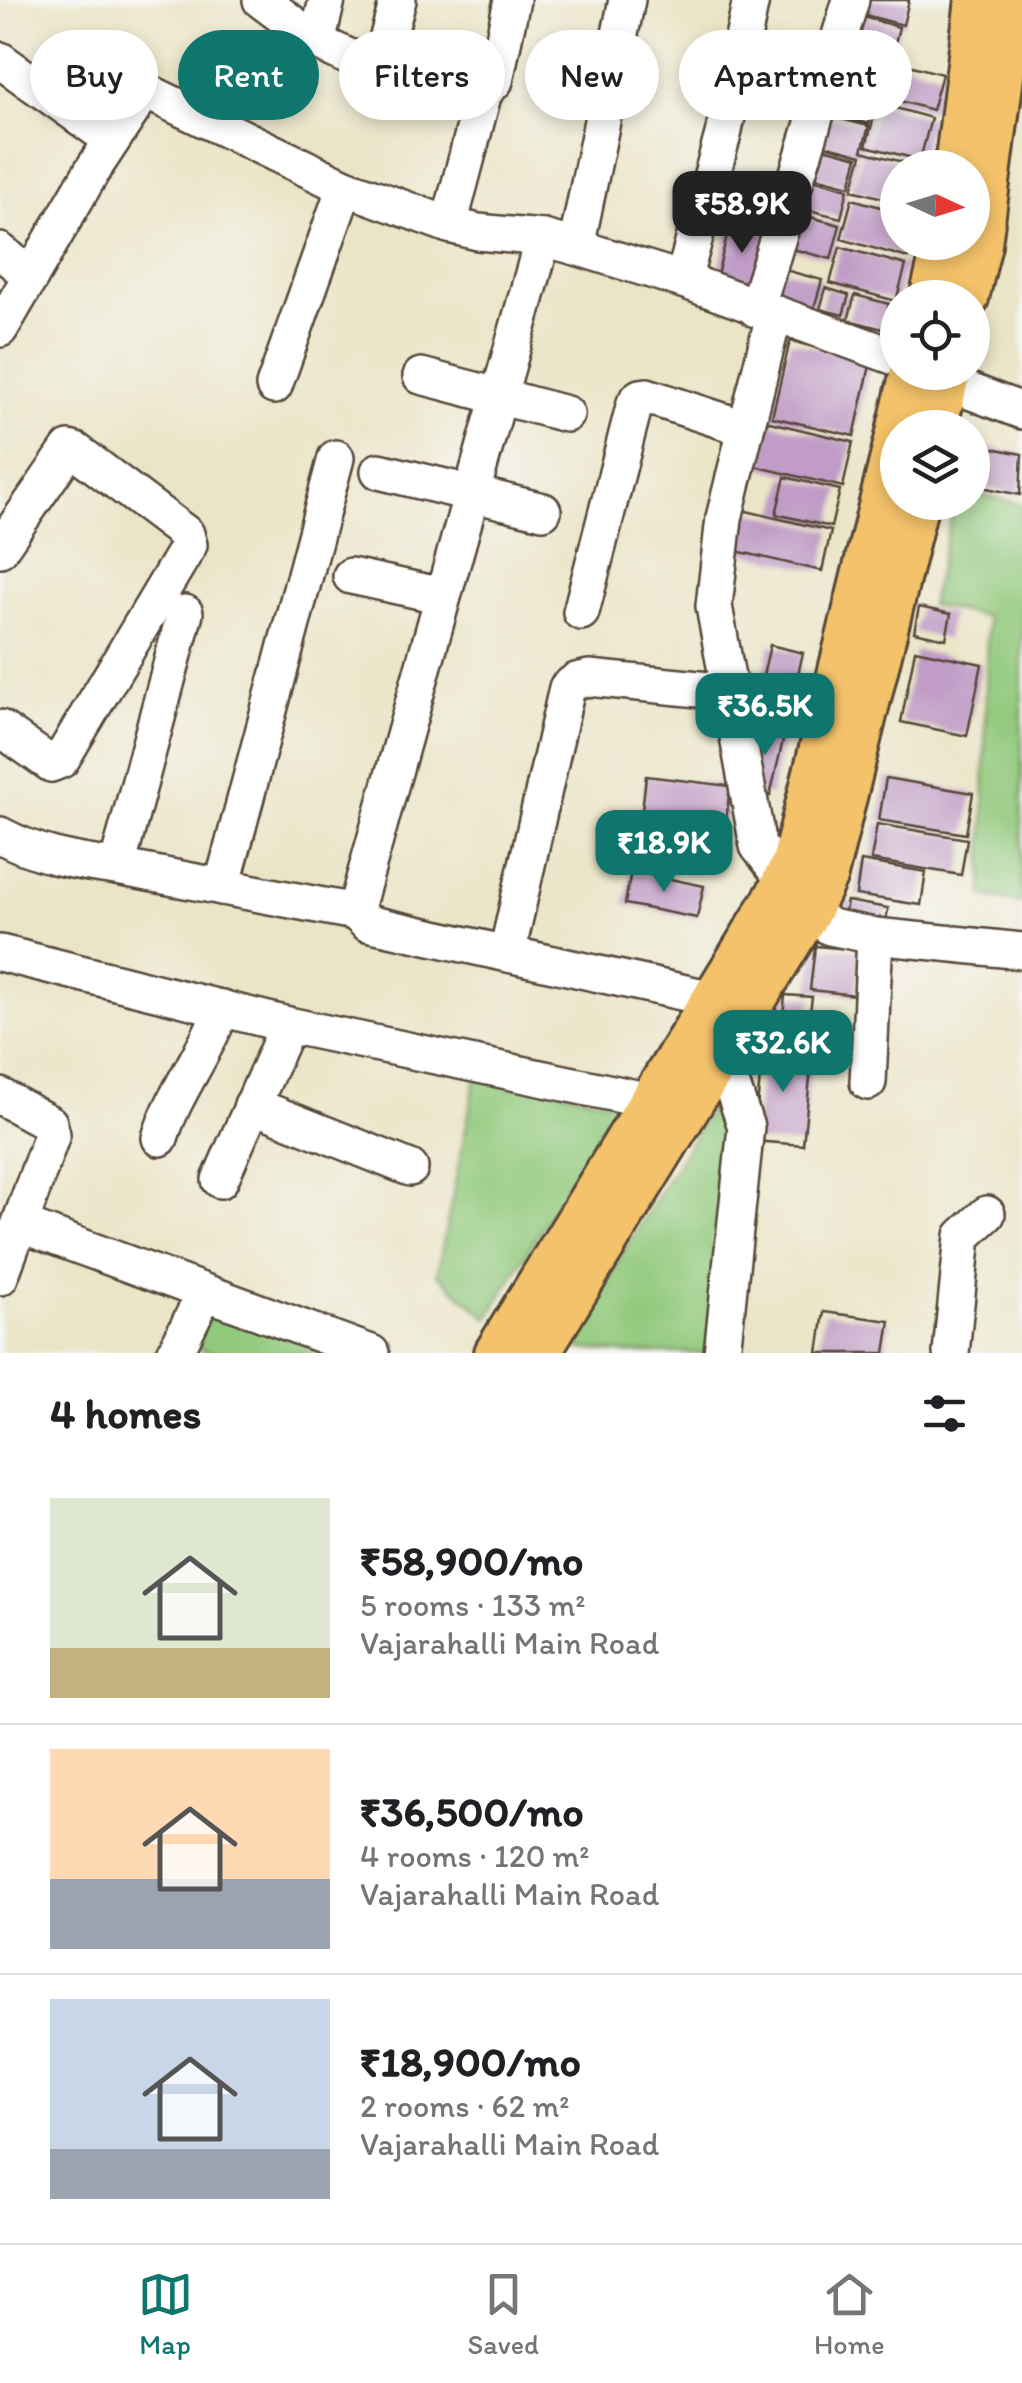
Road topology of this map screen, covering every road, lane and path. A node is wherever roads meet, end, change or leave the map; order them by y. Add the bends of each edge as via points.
1 (261, 0) edge
2 (327, 0) edge
3 (398, 0) edge
4 (512, 0) edge
5 (627, 0) edge
6 (751, 0) edge
7 (852, 0) edge
8 (977, 0) edge
9 (1012, 0) edge
10 (301, 30) edge
11 (390, 30) edge
12 (505, 32) edge
13 (319, 34) edge
14 (0, 60) edge
15 (476, 120) edge
16 (1009, 138) edge
17 (112, 140) junction
18 (958, 150) edge
19 (344, 187) junction
20 (448, 225) junction
21 (560, 242) junction
22 (0, 251) edge
23 (31, 276) junction
24 (683, 280) junction
25 (971, 280) edge
26 (765, 312) junction
27 (0, 329) edge
28 (880, 352) edge
29 (421, 376) dead end
30 (274, 386) dead end
31 (971, 390) edge
32 (500, 398) junction
33 (1022, 411) edge
34 (566, 414) dead end
35 (744, 428) junction
36 (336, 458) dead end
37 (379, 471) dead end
38 (472, 493) junction
39 (880, 504) edge
40 (543, 512) dead end
41 (913, 520) edge
42 (0, 550) edge
43 (351, 576) dead end
44 (443, 596) junction
45 (580, 612) dead end
46 (185, 613) dead end
47 (730, 692) junction
48 (0, 729) edge
49 (0, 835) edge
50 (117, 866) junction
51 (222, 887) junction
52 (797, 895) junction
53 (355, 912) junction
54 (875, 936) junction
55 (1022, 950) edge
56 (0, 953) edge
57 (506, 953) junction
58 (713, 999) junction
59 (222, 1008) junction
60 (288, 1025) junction
61 (721, 1053) junction
62 (868, 1082) dead end
63 (0, 1096) edge
64 (650, 1101) junction
65 (252, 1105) junction
66 (160, 1138) dead end
67 (410, 1168) dead end
68 (220, 1180) dead end
69 (987, 1214) dead end
70 (23, 1216) junction
71 (0, 1277) edge
72 (204, 1294) junction
73 (175, 1353) edge
74 (372, 1353) edge
75 (496, 1353) edge
76 (538, 1353) edge
77 (722, 1353) edge
78 (951, 1353) edge

1 - 10 street
2 - 13 street
3 - 11 street
4 - 12 street
5 - 21 street
6 - 24 street
7 - 26 street
8 - 18 main road
9 - 16 main road
14 - 17 street
15 - 20 street
16 - 25 main road
17 - 19 street via 142,95 154,94
17 - 23 street
19 - 20 street
19 - 30 street
20 - 21 street
21 - 24 street
21 - 32 street
22 - 23 street
23 - 27 street
24 - 26 street
26 - 28 street
26 - 35 street
29 - 32 street
31 - 33 street
32 - 34 street
32 - 38 street
35 - 45 street via 640,397
35 - 47 street via 715,574 714,606
36 - 51 street
37 - 38 street
38 - 40 street
38 - 44 street
39 - 52 main road via 793,864
41 - 52 main road via 826,876
42 - 48 street via 69,449 186,534 189,545 57,763
43 - 44 street
44 - 53 street
46 - 50 street
47 - 52 street via 758,846
47 - 57 street via 589,678 566,688
49 - 50 street via 70,861
50 - 51 street
51 - 53 street
52 - 54 street via 830,927
52 - 58 main road
52 - 61 main road
53 - 57 street via 367,923
54 - 55 street
54 - 62 street
56 - 59 street
57 - 58 street
58 - 64 main road
59 - 60 street
59 - 66 street
60 - 64 street
60 - 65 street
61 - 76 main road
61 - 77 street via 746,1127
63 - 70 street via 49,1122 52,1134
64 - 75 main road
65 - 67 street
65 - 68 street
69 - 78 street via 963,1236
70 - 71 street
70 - 72 street via 30,1228
72 - 73 street
72 - 74 street

